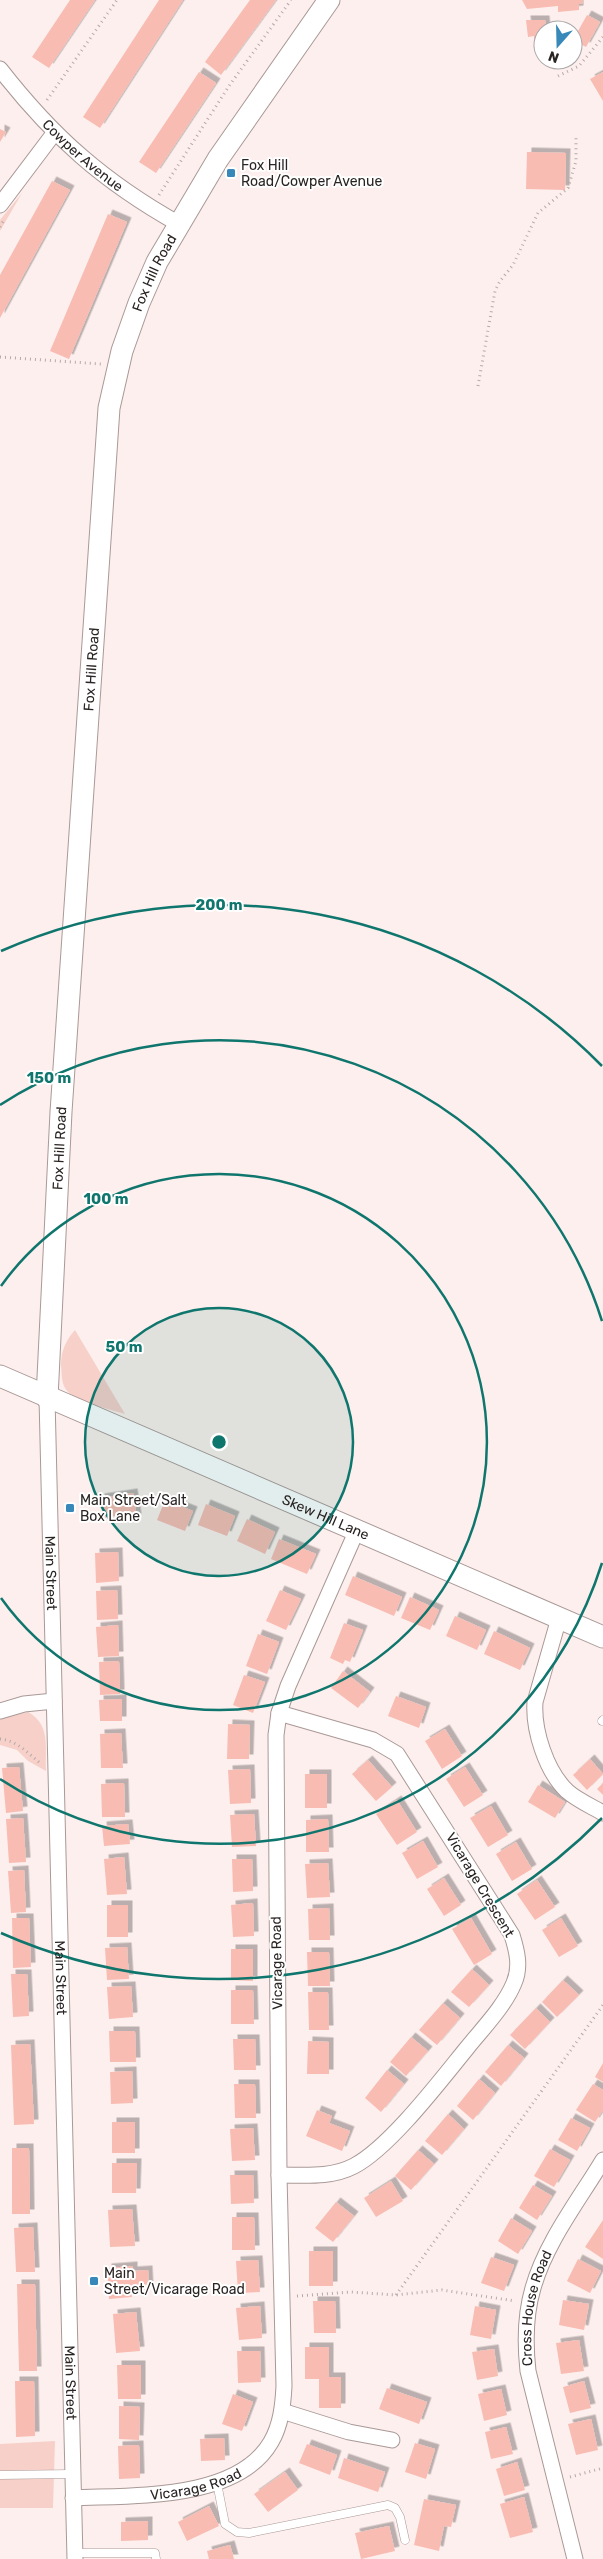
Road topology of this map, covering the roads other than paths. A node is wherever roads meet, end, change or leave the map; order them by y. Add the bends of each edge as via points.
1 (329, 0) edge
2 (0, 69) edge
3 (54, 132) junction
4 (0, 205) edge
5 (179, 224) junction
6 (0, 1376) edge
7 (47, 1398) junction
8 (357, 1530) junction
9 (559, 1618) junction
10 (603, 1637) edge
11 (54, 1701) junction
12 (0, 1710) edge
13 (280, 1713) junction
14 (603, 1813) edge
15 (603, 2160) edge
16 (279, 2175) junction
17 (282, 2411) junction
18 (392, 2440) dead end
19 (71, 2474) junction
20 (0, 2475) edge
21 (217, 2483) junction
22 (73, 2498) junction
23 (405, 2540) dead end
24 (75, 2556) edge
25 (156, 2559) edge
26 (575, 2559) edge

1 - 5 street, Fox Hill Road via 218,159
2 - 3 street, Cowper Avenue
3 - 4 street
3 - 5 street, Cowper Avenue via 113,184
5 - 7 street, Fox Hill Road via 139,302 119,365 110,408 61,1112
6 - 7 street, Skew Hill Lane
7 - 8 street, Skew Hill Lane
7 - 11 street, Main Street
8 - 9 street, Skew Hill Lane
8 - 13 street, Vicarage Road via 288,1686
9 - 10 street, Skew Hill Lane
9 - 14 street via 535,1702 539,1738 561,1784 577,1799
11 - 12 street
11 - 19 street, Main Street
13 - 16 street, Vicarage Road via 276,1736
13 - 16 street, Vicarage Crescent via 373,1740 398,1754 512,1935 518,1953 518,1968 514,1983 498,2010 426,2097 374,2153 342,2172
15 - 26 street, Cross House Road via 542,2264 529,2303 525,2345 528,2371
16 - 17 street, Vicarage Road
17 - 18 street via 349,2432
17 - 21 street, Vicarage Road via 271,2442 260,2457 240,2473
19 - 20 lane
19 - 22 street, Main Street
21 - 22 street, Vicarage Road via 135,2495
21 - 23 lane via 225,2524 237,2532 249,2533 388,2505 395,2508 400,2517
22 - 24 street, Main Street
24 - 25 lane via 155,2553

